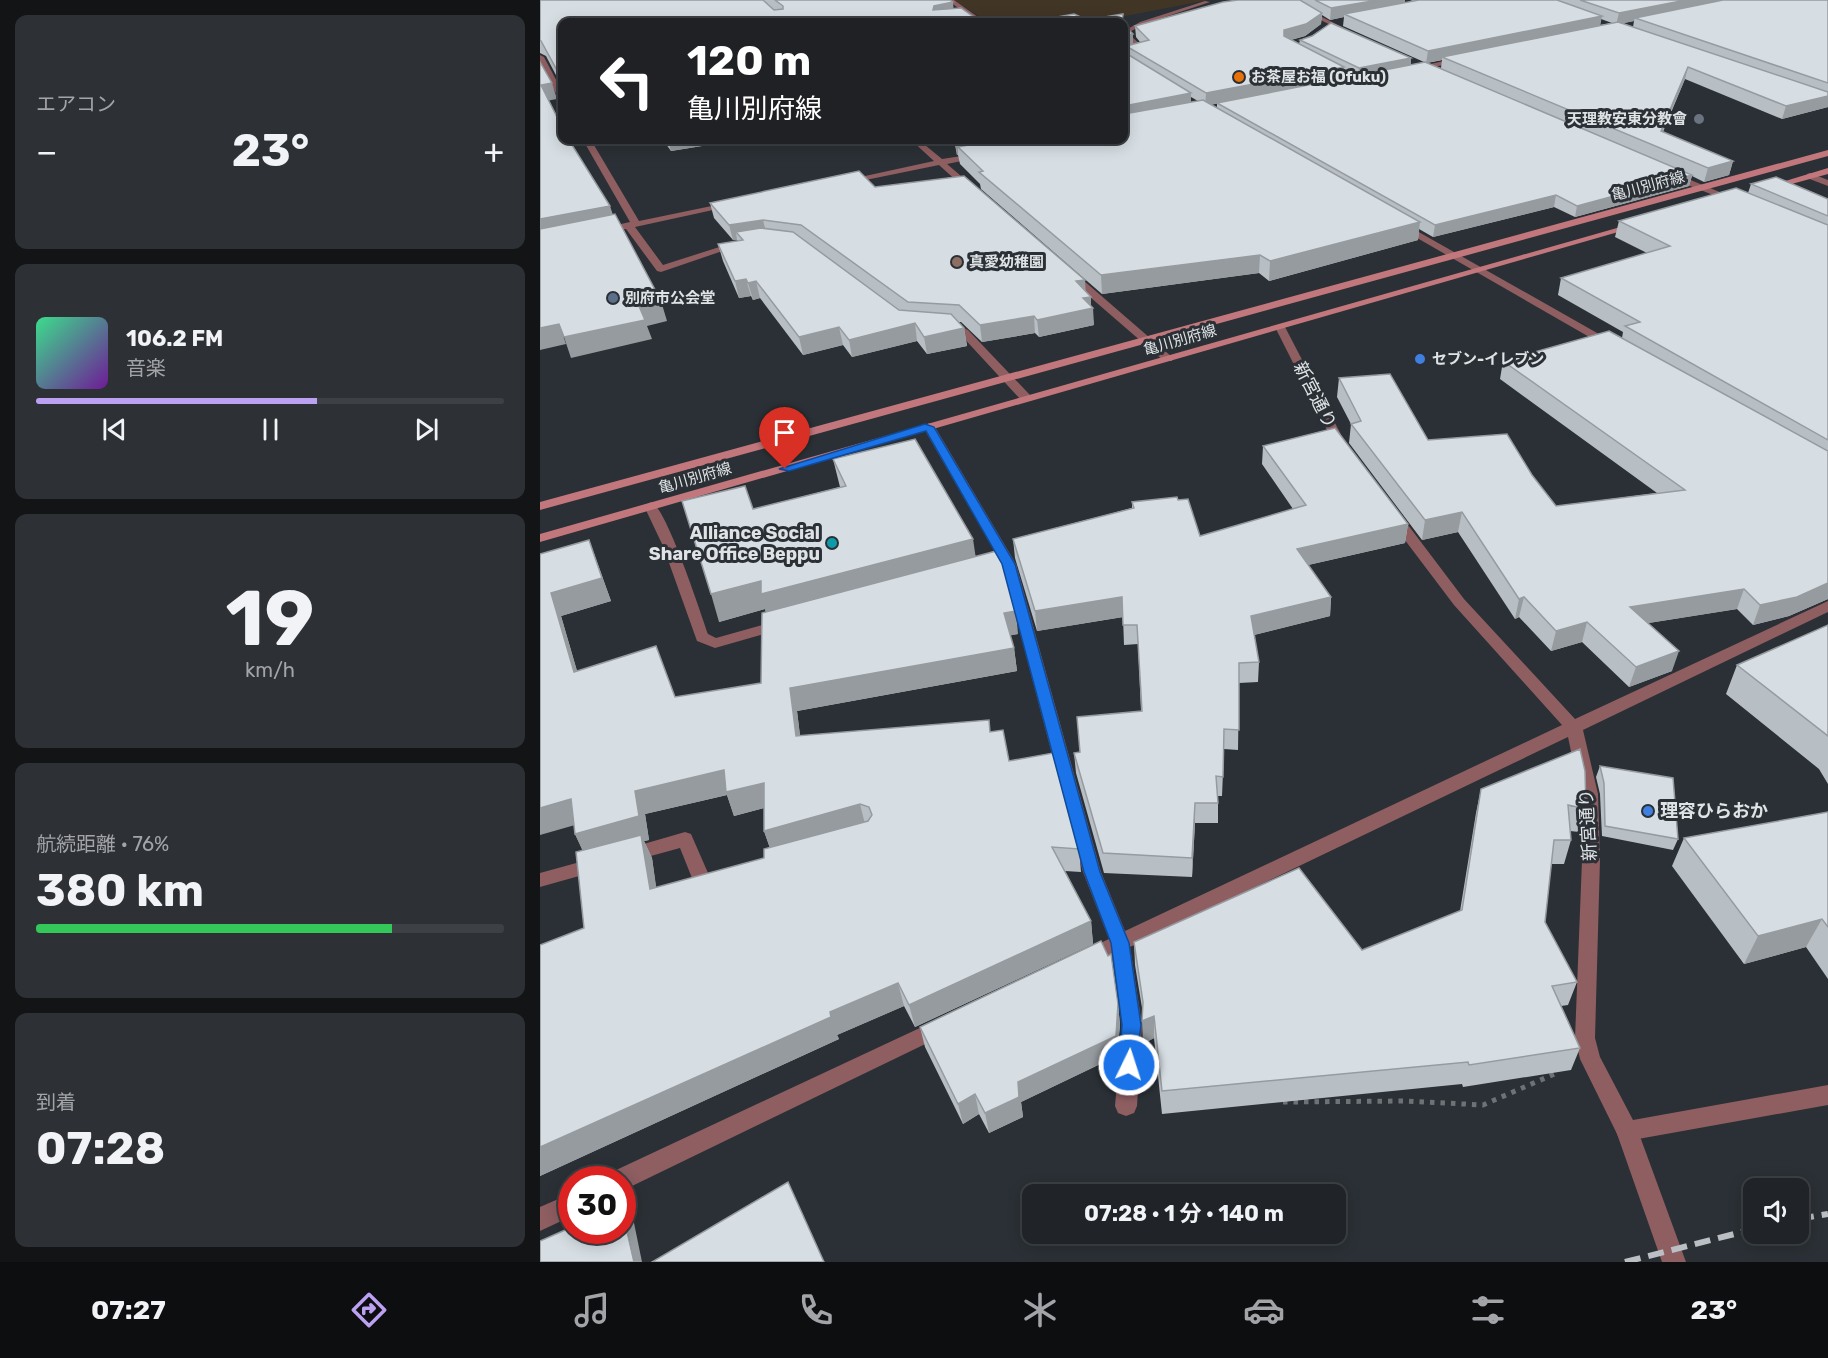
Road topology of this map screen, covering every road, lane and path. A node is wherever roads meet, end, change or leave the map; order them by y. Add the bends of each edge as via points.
1 (950, 0) edge
2 (1207, 2) dead end
3 (1292, 3) edge
4 (975, 17) joint
5 (966, 18) edge
6 (1180, 20) edge
7 (1352, 20) edge
8 (1329, 24) junction
9 (1322, 29) edge
10 (1128, 31) edge
11 (1128, 35) joint
12 (1360, 37) edge
13 (1128, 53) edge
14 (540, 57) edge
15 (1407, 58) edge
16 (1468, 58) edge
17 (1316, 60) edge
18 (1423, 66) junction
19 (1400, 71) edge
20 (1444, 76) edge
21 (1367, 77) edge
22 (1356, 80) junction
23 (1344, 82) edge
24 (555, 83) edge
25 (589, 144) edge
26 (920, 144) edge
27 (1828, 153) edge
28 (984, 154) edge
29 (941, 162) junction
30 (1660, 171) edge
31 (1828, 171) edge
32 (1810, 176) junction
33 (836, 183) edge
34 (1828, 183) edge
35 (1700, 187) junction
36 (1742, 198) junction
37 (985, 201) edge
38 (744, 202) edge
39 (1707, 205) edge
40 (1394, 220) edge
41 (1650, 221) edge
42 (632, 225) junction
43 (596, 232) edge
44 (746, 242) edge
45 (1454, 255) junction
46 (1480, 270) junction
47 (1066, 271) edge
48 (938, 324) edge
49 (1280, 327) junction
50 (1146, 341) junction
51 (1623, 352) edge
52 (1167, 359) junction
53 (1008, 379) junction
54 (1026, 398) junction
55 (929, 427) junction
56 (1353, 461) edge
57 (1384, 502) edge
58 (540, 506) edge
59 (651, 506) junction
60 (540, 538) edge
61 (1828, 606) edge
62 (794, 622) edge
63 (1574, 728) junction
64 (735, 873) edge
65 (540, 880) edge
66 (1120, 943) junction
67 (1077, 963) edge
68 (958, 1020) edge
69 (1590, 1059) junction
70 (1828, 1095) edge
71 (1276, 1102) edge
72 (1126, 1106) dead end
73 (1627, 1131) junction
74 (636, 1172) edge
75 (558, 1211) edge
76 (540, 1219) edge
77 (1674, 1262) edge

1 - 4 street
2 - 10 street
3 - 8 street
4 - 5 street
6 - 11 street
7 - 8 street
8 - 9 street
8 - 12 street
11 - 13 street via 1143,51
14 - 24 street
15 - 18 street
16 - 18 street
17 - 22 street
18 - 19 street
18 - 20 street
21 - 22 street
22 - 23 street
25 - 42 street
26 - 29 street
27 - 35 main road, 亀川別府線
28 - 29 street
29 - 33 street
29 - 37 street
30 - 35 street
31 - 32 main road
32 - 34 street
32 - 36 main road
35 - 36 street
35 - 45 main road, 亀川別府線
36 - 39 main road
38 - 42 street
40 - 45 street
41 - 46 main road, 亀川別府線
42 - 43 street
42 - 44 street via 661,269
45 - 46 street
45 - 50 main road, 亀川別府線
46 - 49 main road, 亀川別府線
46 - 51 street
47 - 50 street
48 - 53 street via 957,326
49 - 52 main road, 亀川別府線
49 - 56 street, 新宮通り
50 - 52 street
50 - 53 main road, 亀川別府線
52 - 54 main road, 亀川別府線
53 - 54 street
53 - 58 main road, 亀川別府線
54 - 55 main road, 亀川別府線
55 - 59 main road, 亀川別府線
55 - 66 street via 1003,565 1092,872
57 - 63 street, 新宮通り via 1459,602
59 - 60 main road, 亀川別府線
59 - 62 street via 670,546 702,638 715,643
61 - 63 street
63 - 66 street
63 - 69 street, 新宮通り via 1589,794 1591,860 1585,1038
64 - 65 street via 703,883 685,839
66 - 67 street
66 - 72 street via 1132,1025
68 - 74 street
69 - 71 path via 1483,1105
69 - 73 street, 新宮通り
70 - 73 street
73 - 77 street, 新宮通り
75 - 76 street

